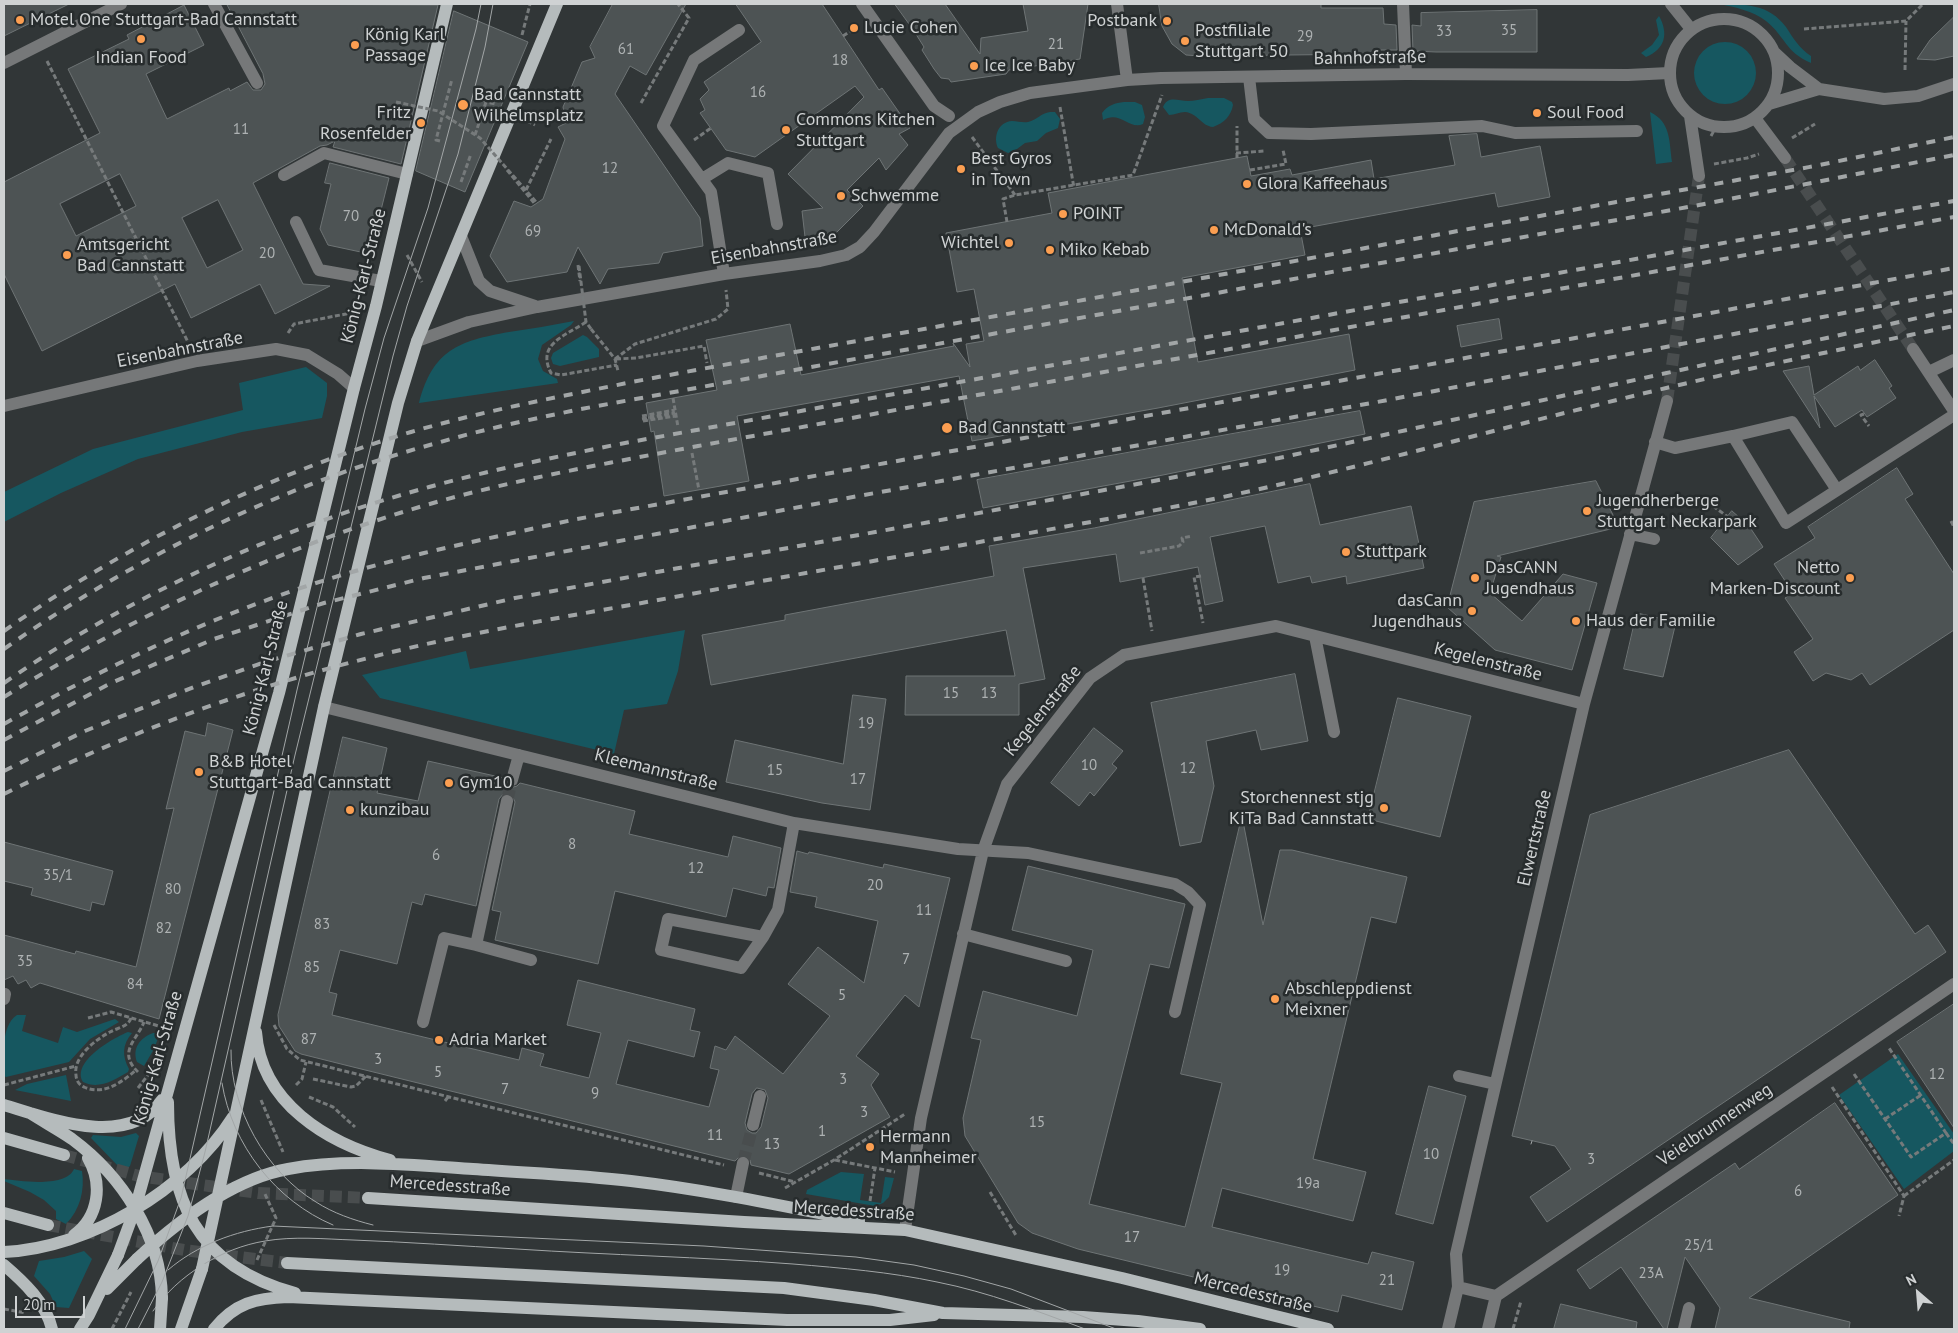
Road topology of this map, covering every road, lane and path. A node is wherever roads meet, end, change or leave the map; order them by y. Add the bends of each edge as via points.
1 (121, 4) edge
2 (214, 4) edge
3 (447, 4) edge
4 (530, 4) edge
5 (557, 4) edge
6 (678, 4) edge
7 (862, 4) edge
8 (1117, 4) edge
9 (1403, 4) edge
10 (1671, 4) edge
11 (1923, 4) edge
12 (1906, 21) junction
13 (1804, 29) dead end
14 (739, 30) dead end
15 (1691, 30) junction
16 (520, 40) dead end
17 (40, 45) junction
18 (1775, 53) junction
19 (4, 63) edge
20 (1905, 70) dead end
21 (1669, 72) junction
22 (1406, 74) junction
23 (1249, 77) junction
24 (452, 79) dead end
25 (1127, 80) junction
26 (257, 83) dead end
27 (1954, 84) edge
28 (1161, 90) dead end
29 (1819, 90) junction
30 (478, 94) dead end
31 (396, 102) dead end
32 (486, 102) junction
33 (641, 103) dead end
34 (1060, 103) dead end
35 (502, 104) dead end
36 (1769, 104) junction
37 (443, 114) junction
38 (949, 116) dead end
39 (1690, 116) junction
40 (1755, 118) junction
41 (964, 129) junction
42 (1636, 131) dead end
43 (475, 135) junction
44 (551, 139) dead end
45 (440, 141) dead end
46 (494, 155) junction
47 (1237, 158) dead end
48 (1784, 158) tunnel mouth
49 (1250, 170) dead end
50 (407, 174) junction
51 (284, 175) dead end
52 (1699, 176) tunnel mouth
53 (702, 179) junction
54 (1074, 186) junction
55 (526, 190) junction
56 (1015, 195) junction
57 (296, 222) dead end
58 (1007, 222) dead end
59 (777, 224) dead end
60 (461, 236) junction
61 (404, 247) dead end
62 (579, 266) dead end
63 (724, 274) junction
64 (427, 278) dead end
65 (381, 281) junction
66 (376, 306) junction
67 (537, 307) junction
68 (586, 322) junction
69 (416, 341) junction
70 (276, 349) junction
71 (1913, 349) tunnel mouth
72 (615, 359) junction
73 (1954, 360) edge
74 (197, 361) junction
75 (707, 363) dead end
76 (616, 365) junction
77 (618, 371) dead end
78 (1929, 372) junction
79 (354, 388) junction
80 (673, 398) dead end
81 (1667, 401) tunnel mouth
82 (4, 406) edge
83 (1954, 411) edge
84 (675, 413) junction
85 (1864, 414) dead end
86 (1954, 415) edge
87 (642, 419) dead end
88 (1869, 426) dead end
89 (678, 427) dead end
90 (1733, 436) junction
91 (1656, 442) junction
92 (692, 453) dead end
93 (699, 490) dead end
94 (1837, 490) junction
95 (1713, 506) dead end
96 (1728, 517) dead end
97 (1951, 521) dead end
98 (1954, 526) edge
99 (1630, 534) junction
100 (1192, 536) dead end
101 (1654, 539) dead end
102 (1140, 553) dead end
103 (1201, 576) dead end
104 (1143, 578) dead end
105 (1315, 636) junction
106 (1206, 640) junction
107 (1155, 649) junction
108 (1584, 704) junction
109 (324, 707) junction
110 (1334, 732) dead end
111 (519, 755) junction
112 (512, 780) tunnel mouth
113 (507, 801) tunnel mouth
114 (794, 822) junction
115 (983, 851) junction
116 (963, 934) junction
117 (763, 937) junction
118 (476, 945) junction
119 (531, 960) dead end
120 (1066, 961) dead end
121 (1954, 984) edge
122 (1175, 1012) dead end
123 (88, 1018) dead end
124 (131, 1018) junction
125 (256, 1021) junction
126 (144, 1022) junction
127 (423, 1022) dead end
128 (184, 1033) junction
129 (1900, 1064) dead end
130 (76, 1066) junction
131 (1823, 1073) junction
132 (366, 1076) junction
133 (1459, 1076) dead end
134 (171, 1079) junction
135 (313, 1079) dead end
136 (4, 1084) edge
137 (1495, 1084) junction
138 (1862, 1086) dead end
139 (760, 1096) dead end
140 (1921, 1096) junction
141 (448, 1097) junction
142 (445, 1101) dead end
143 (925, 1102) junction
144 (4, 1105) edge
145 (238, 1107) junction
146 (263, 1107) dead end
147 (30, 1113) junction
148 (1885, 1119) junction
149 (753, 1125) tunnel mouth
150 (360, 1132) dead end
151 (1946, 1133) junction
152 (4, 1138) edge
153 (1954, 1144) edge
154 (80, 1146) junction
155 (284, 1153) dead end
156 (64, 1155) tunnel mouth
157 (834, 1160) junction
158 (1954, 1160) edge
159 (172, 1162) junction
160 (406, 1164) junction
161 (743, 1166) junction
162 (189, 1167) junction
163 (875, 1168) junction
164 (912, 1176) junction
165 (175, 1180) junction
166 (990, 1192) dead end
167 (265, 1196) dead end
168 (1904, 1196) junction
169 (218, 1197) junction
170 (736, 1197) junction
171 (368, 1198) tunnel mouth
172 (870, 1201) dead end
173 (135, 1209) junction
174 (4, 1213) edge
175 (188, 1216) junction
176 (1899, 1216) dead end
177 (48, 1225) tunnel mouth
178 (905, 1230) junction
179 (59, 1244) junction
180 (152, 1244) junction
181 (208, 1244) junction
182 (4, 1252) edge
183 (1029, 1257) junction
184 (257, 1261) dead end
185 (287, 1263) tunnel mouth
186 (4, 1265) edge
187 (1458, 1287) junction
188 (131, 1292) dead end
189 (1496, 1296) junction
190 (315, 1297) junction
191 (1520, 1303) dead end
192 (1689, 1308) dead end
193 (943, 1313) junction
194 (90, 1315) junction
195 (52, 1329) edge
196 (80, 1329) edge
197 (112, 1329) edge
198 (160, 1329) edge
199 (181, 1329) edge
200 (214, 1329) edge
201 (1200, 1329) edge
202 (1328, 1329) edge
203 (1448, 1329) edge
204 (1488, 1329) edge
205 (1513, 1329) edge
206 (1684, 1329) edge

1 - 17 street
2 - 26 street
3 - 50 main road, König-Karl-Straße
4 - 16 path
5 - 46 main road
6 - 33 path via 689,18
7 - 38 street via 934,106
8 - 25 street
9 - 22 street
10 - 15 street
11 - 12 path
12 - 13 path
12 - 20 path
14 - 53 street via 694,60 663,126
15 - 18 street via 1722,18 1739,20 1767,38
15 - 21 street via 1679,41
17 - 19 street
17 - 74 path
18 - 29 street
18 - 36 street via 1779,70 1777,88
21 - 22 street, Bahnhofstraße
21 - 39 street via 1679,104
22 - 23 street, Bahnhofstraße
23 - 25 street, Bahnhofstraße
23 - 42 street via 1254,119 1269,133 1482,126 1514,133
24 - 37 path
25 - 41 street, Bahnhofstraße via 1030,94 1000,102 978,112
27 - 29 street via 1918,96 1884,98
28 - 54 path via 1162,96 1134,175
29 - 36 street
30 - 32 path
31 - 37 path, bridge
32 - 35 path
32 - 43 path
34 - 54 path
36 - 40 street
37 - 43 path, bridge
37 - 45 path via 436,140
39 - 40 street via 1716,127 1737,126
39 - 52 street
40 - 48 street
41 - 56 path
41 - 63 street, Eisenbahnstraße via 949,133 860,247 846,255 820,262
43 - 55 path, bridge
44 - 55 path
46 - 55 path, bridge via 536,204
46 - 60 main road
47 - 49 path via 1236,153 1283,150 1286,164
50 - 51 street via 324,153
50 - 65 main road, König-Karl-Straße
53 - 59 street via 728,163 768,173
53 - 63 street via 711,192
54 - 56 path
56 - 58 path via 1003,199
57 - 65 street via 319,270
60 - 67 street, Eisenbahnstraße via 479,281 490,291
60 - 69 main road
61 - 64 path via 424,285
62 - 68 path, bridge
63 - 67 street, Eisenbahnstraße
63 - 72 path via 728,310 716,319 634,344
65 - 66 main road, König-Karl-Straße
66 - 70 path via 294,324
66 - 79 main road, König-Karl-Straße
67 - 69 street, Eisenbahnstraße via 469,322
68 - 72 path, bridge
68 - 76 path via 552,344 546,354 551,373 561,375
69 - 109 main road
70 - 74 street, Eisenbahnstraße
70 - 79 street, Eisenbahnstraße via 307,355
71 - 78 street
72 - 75 path via 704,346
72 - 76 path
73 - 78 street
74 - 82 street, Eisenbahnstraße
76 - 77 path
78 - 83 street
79 - 128 main road, König-Karl-Straße via 279,693
80 - 84 path
81 - 91 street, Elwertstraße
84 - 87 path
84 - 89 path
85 - 88 path via 1861,415
86 - 94 street
90 - 91 street via 1675,448
90 - 94 street via 1792,422
90 - 94 street via 1786,523
91 - 99 street, Elwertstraße
92 - 93 path
95 - 96 path
97 - 98 path
99 - 101 street
99 - 108 street, Elwertstraße
100 - 102 path via 1182,538 1179,546
103 - 106 path via 1194,577
104 - 107 path
105 - 106 street, Kegelenstraße via 1276,626
105 - 108 street, Kegelenstraße
105 - 110 street
106 - 107 street, Kegelenstraße
107 - 115 street, Kegelenstraße via 1124,655 1090,678 1007,784
108 - 137 street, Elwertstraße
109 - 111 street, Kleemannstraße
109 - 125 main road
111 - 112 street
111 - 114 street, Kleemannstraße
113 - 118 street
114 - 115 street, Kleemannstraße
114 - 117 street via 778,910
115 - 116 street, Kegelenstraße
115 - 122 street, Kleemannstraße via 1028,853 1175,884 1188,892 1200,905
116 - 120 street
116 - 143 street, Kegelenstraße
117 - 117 street via 741,968 661,950 668,919
118 - 119 street
118 - 127 street via 444,938
121 - 131 street, Veielbrunnenweg
123 - 124 path via 111,1012
124 - 126 path
124 - 130 path via 126,1025 95,1042
125 - 145 main road
125 - 160 main road via 258,1049 263,1064 276,1091 291,1107 315,1127 346,1144
126 - 128 path
126 - 130 path via 129,1051 137,1071 112,1087 98,1090 85,1088 78,1082
128 - 134 main road, König-Karl-Straße
129 - 140 path
130 - 136 path
131 - 168 path
131 - 189 street, Veielbrunnenweg
132 - 135 path via 351,1087
132 - 141 path
132 - 150 path via 306,1062 302,1079 296,1085 303,1093 333,1108
133 - 137 street
134 - 147 main road via 165,1095 151,1113 120,1126 102,1128
134 - 159 main road via 168,1103
134 - 173 main road, König-Karl-Straße
137 - 187 street, Elwertstraße via 1456,1254
138 - 148 path
139 - 149 street
140 - 148 path
140 - 151 path
141 - 142 path
141 - 161 path
143 - 157 path
143 - 164 street, Kegelenstraße
144 - 147 main road
145 - 162 main road via 225,1128
145 - 169 main road
146 - 155 path
147 - 154 main road
148 - 151 path via 1911,1157
151 - 153 path
152 - 156 main road
154 - 173 main road via 107,1172
154 - 179 main road via 95,1169 96,1205 84,1226
157 - 161 path via 795,1182
157 - 163 path
158 - 168 path
159 - 162 main road via 179,1168
159 - 165 main road
160 - 169 main road via 288,1168
160 - 170 main road via 631,1181
161 - 170 street
162 - 165 main road
163 - 164 path
163 - 172 path
164 - 178 street, Kegelenstraße
165 - 173 main road
165 - 175 main road
166 - 183 path
167 - 184 path via 276,1218
168 - 176 path
169 - 175 main road
169 - 181 main road
170 - 178 main road
171 - 178 main road, Mercedesstraße
173 - 179 main road via 105,1226
173 - 180 main road
173 - 194 main road, König-Karl-Straße, bridge
174 - 177 main road
175 - 180 main road
175 - 181 main road
178 - 183 main road, Mercedesstraße
179 - 182 main road
180 - 194 main road, bridge via 110,1286
180 - 198 main road, bridge via 158,1261 162,1298
181 - 190 main road via 250,1276 281,1289
181 - 199 main road, bridge
183 - 202 main road, Mercedesstraße
185 - 193 main road via 784,1288
186 - 195 main road, bridge via 36,1298
187 - 189 street
187 - 203 street, Elwertstraße
188 - 197 path
189 - 204 street
190 - 193 main road via 787,1320 897,1319
190 - 200 main road via 274,1297 250,1302 236,1309
191 - 205 path
192 - 206 street
193 - 201 main road via 1083,1317
194 - 196 main road, König-Karl-Straße, bridge

